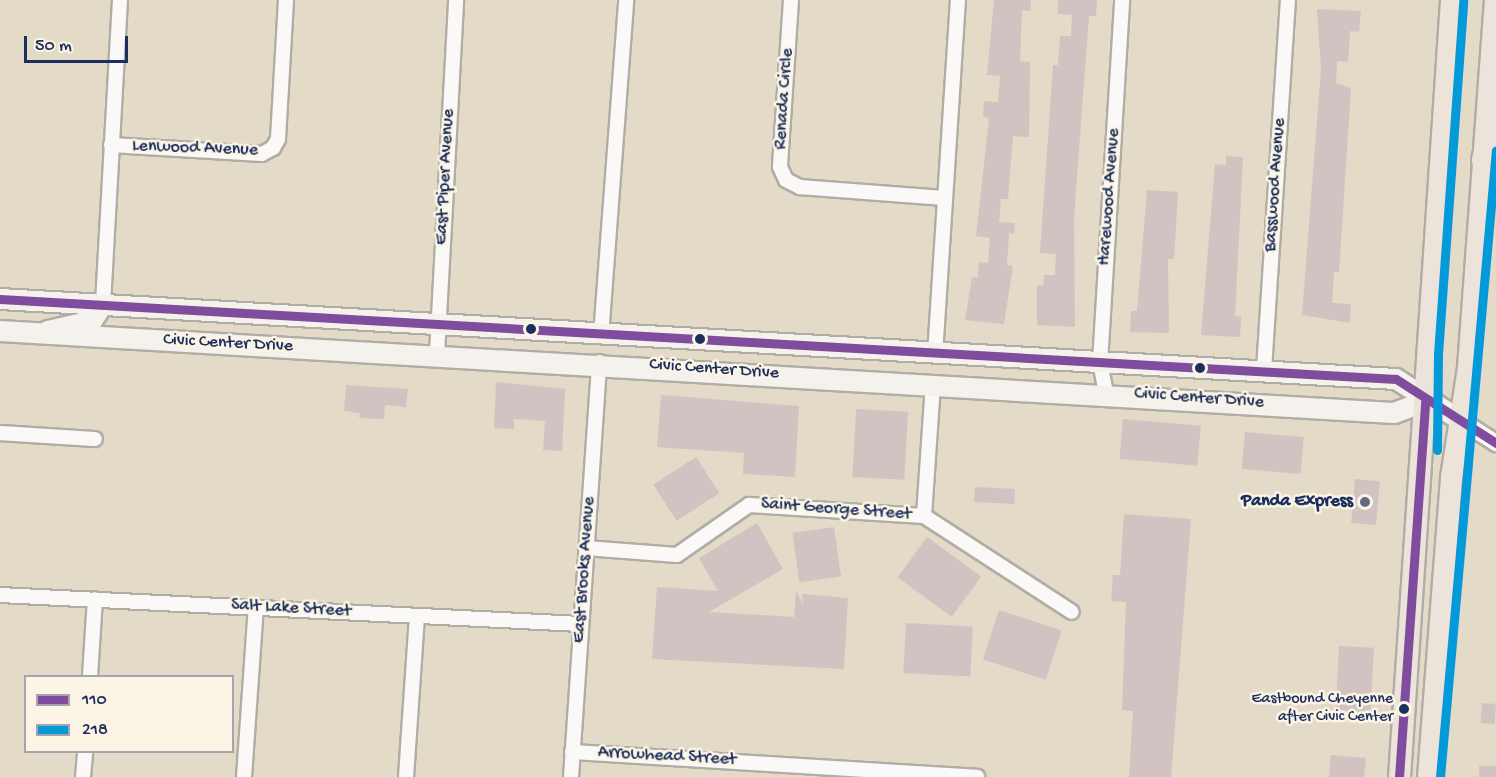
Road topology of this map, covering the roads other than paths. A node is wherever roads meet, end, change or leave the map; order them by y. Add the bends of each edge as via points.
1 (120, 0) edge
2 (286, 0) edge
3 (456, 0) edge
4 (626, 0) edge
5 (791, 0) edge
6 (958, 0) edge
7 (1122, 0) edge
8 (1288, 0) edge
9 (1450, 0) edge
10 (1495, 0) edge
11 (1496, 122) edge
12 (111, 145) junction
13 (1485, 160) junction
14 (944, 198) junction
15 (0, 299) edge
16 (103, 304) junction
17 (438, 325) junction
18 (0, 331) edge
19 (40, 334) junction
20 (601, 336) junction
21 (688, 341) junction
22 (436, 354) junction
23 (934, 355) junction
24 (1015, 359) junction
25 (553, 360) junction
26 (599, 362) junction
27 (1100, 363) junction
28 (1264, 370) junction
29 (839, 378) junction
30 (933, 384) junction
31 (1106, 393) junction
32 (1425, 402) junction
33 (1460, 420) junction
34 (0, 434) edge
35 (95, 439) dead end
36 (1496, 442) edge
37 (924, 516) junction
38 (586, 548) junction
39 (0, 595) edge
40 (95, 599) junction
41 (256, 607) junction
42 (1072, 612) dead end
43 (417, 616) junction
44 (581, 624) junction
45 (1410, 636) junction
46 (90, 675) edge
47 (1402, 742) junction
48 (1431, 745) junction
49 (572, 752) junction
50 (85, 753) edge
51 (83, 777) edge
52 (244, 777) edge
53 (406, 777) edge
54 (571, 777) edge
55 (977, 777) edge
56 (1399, 777) edge
57 (1417, 777) edge
58 (1428, 777) edge

1 - 12 street
2 - 12 street, Lenwood Avenue via 278,139 273,148 262,154
3 - 17 street, East Piper Avenue
4 - 20 street
5 - 14 street, Renada Circle via 780,167 786,180 800,187
6 - 14 street
7 - 27 street, Harewood Avenue
8 - 28 street, Basswood Avenue
9 - 32 main road
10 - 13 main road
11 - 13 highway
12 - 16 street
13 - 33 main road
14 - 23 street
15 - 16 main road, Civic Center Drive
16 - 17 main road, Civic Center Drive
16 - 19 main road via 92,321
17 - 20 main road, Civic Center Drive
17 - 22 street, East Piper Avenue
18 - 19 main road, Civic Center Drive
19 - 22 main road, Civic Center Drive
20 - 21 main road, Civic Center Drive
20 - 25 main road via 592,348 558,349
21 - 23 main road, Civic Center Drive
21 - 26 main road via 674,352 624,350
22 - 25 main road, Civic Center Drive
23 - 24 main road, Civic Center Drive
23 - 29 main road via 923,367
24 - 27 main road, Civic Center Drive
24 - 30 main road via 947,370
25 - 26 main road, Civic Center Drive
26 - 29 main road, Civic Center Drive
26 - 38 street, East Brooks Avenue
27 - 28 main road, Civic Center Drive
27 - 31 street, Harewood Avenue
28 - 32 main road, Civic Center Drive via 1396,379
29 - 30 main road, Civic Center Drive
30 - 31 main road, Civic Center Drive
30 - 37 street
31 - 32 main road, Civic Center Drive via 1394,413
32 - 33 main road, Civic Center Drive
32 - 45 main road
33 - 36 street, Civic Center Drive
33 - 48 main road
34 - 35 street
37 - 38 street, Saint George Street via 749,505 676,555
37 - 42 street, Saint George Street
38 - 44 street, East Brooks Avenue
39 - 40 street, Salt Lake Street
40 - 41 street, Salt Lake Street
40 - 46 street
41 - 43 street, Salt Lake Street
41 - 52 street
43 - 44 street, Salt Lake Street
43 - 53 street
44 - 49 street, East Brooks Avenue
45 - 47 main road
45 - 48 main road via 1420,734
47 - 56 main road
47 - 57 main road
48 - 58 main road
49 - 54 street, East Brooks Avenue
49 - 55 street, Arrowhead Street
50 - 51 street

